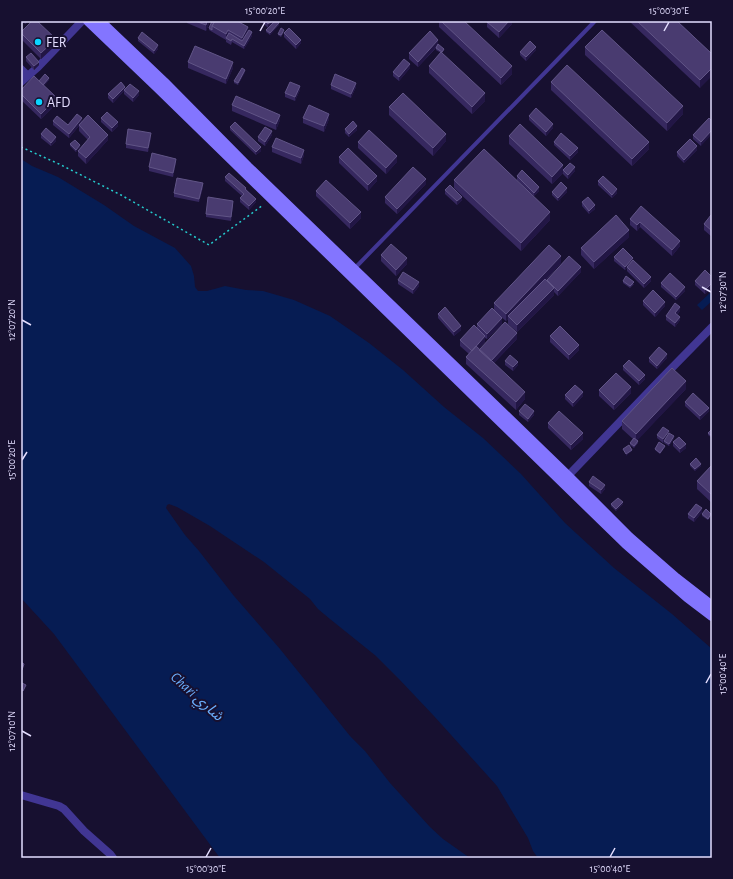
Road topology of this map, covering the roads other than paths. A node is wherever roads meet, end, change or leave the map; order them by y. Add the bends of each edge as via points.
1 (82, 21) edge
2 (88, 21) edge
3 (100, 21) edge
4 (595, 21) edge
5 (21, 69) edge
6 (28, 76) junction
7 (21, 82) edge
8 (161, 85) junction
9 (352, 271) junction
10 (712, 327) edge
11 (565, 479) junction
12 (712, 606) edge
13 (712, 616) edge
14 (21, 795) edge
15 (113, 858) edge

1 - 6 street
2 - 8 main road
3 - 8 main road
4 - 9 lane
5 - 6 street
6 - 7 street
8 - 9 main road via 248,166
9 - 11 main road
10 - 11 street
11 - 12 main road via 676,578
11 - 13 main road via 626,544
14 - 15 street via 64,809

